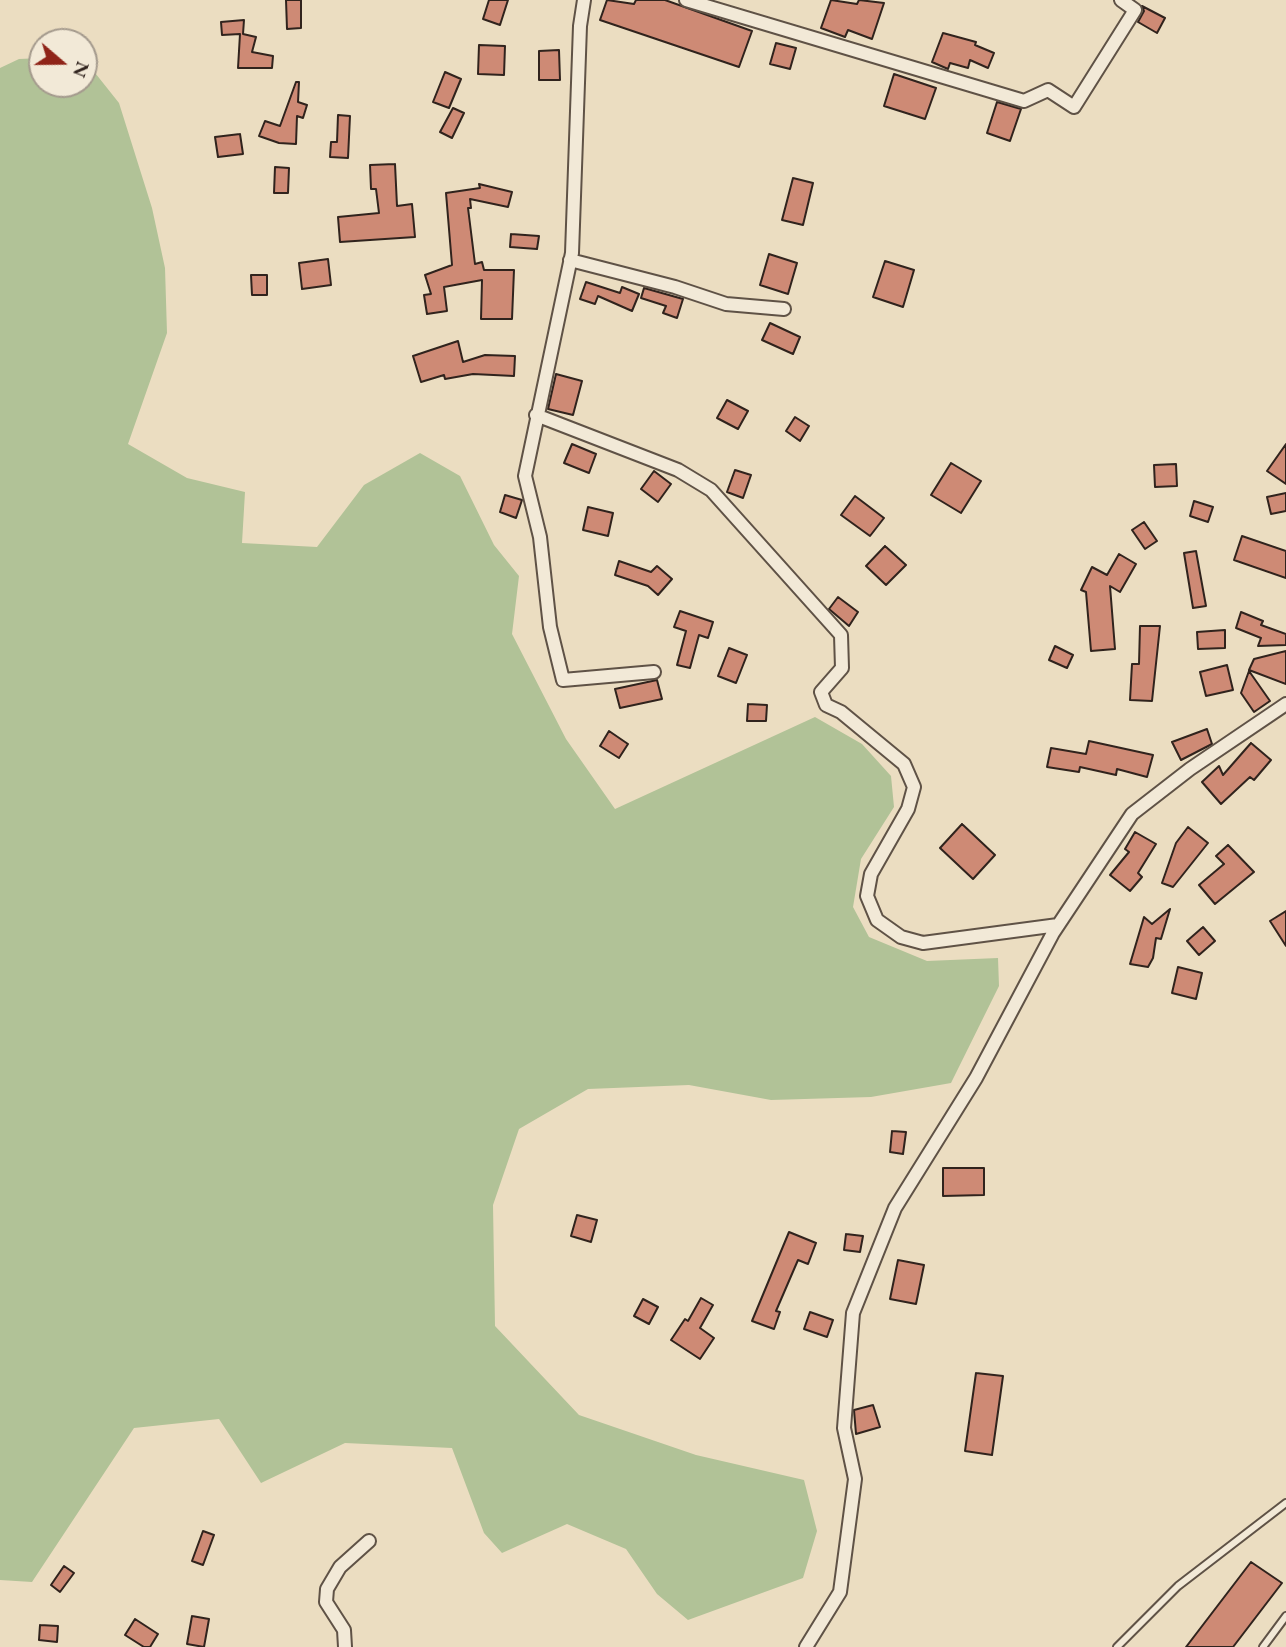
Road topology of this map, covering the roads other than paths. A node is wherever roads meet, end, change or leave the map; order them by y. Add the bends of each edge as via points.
1 (583, 0) edge
2 (686, 0) edge
3 (1121, 0) edge
4 (570, 260) junction
5 (784, 309) dead end
6 (536, 415) junction
7 (654, 672) dead end
8 (1286, 704) edge
9 (1058, 925) junction
10 (1286, 1503) edge
11 (369, 1541) dead end
12 (1286, 1616) edge
13 (345, 1647) edge
14 (806, 1647) edge
15 (1117, 1647) edge
16 (1263, 1647) edge

1 - 4 street
2 - 3 street via 1024,101 1048,90 1074,107 1135,10
4 - 5 street via 726,304
4 - 6 street
6 - 7 street via 525,476 540,537 550,627 563,680
6 - 9 street via 678,470 711,490 841,635 842,668 821,692 826,705 904,764 914,787 908,809 871,874 867,896 877,920 901,937 923,943
8 - 9 street via 1132,814
9 - 14 street via 976,1078 895,1208 853,1313 844,1428 855,1479 847,1555 840,1592
10 - 15 lane via 1178,1586
11 - 13 street via 340,1567 327,1589 326,1602 344,1630
12 - 16 lane

